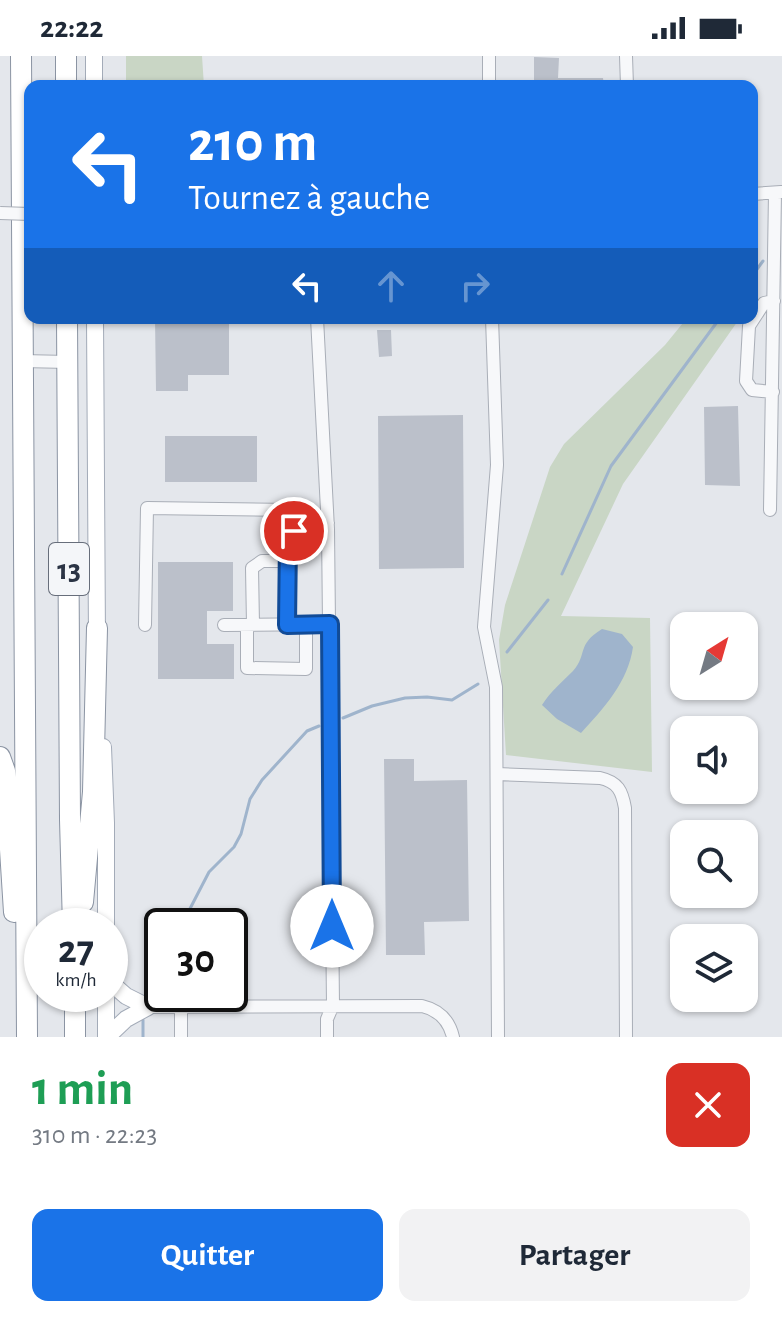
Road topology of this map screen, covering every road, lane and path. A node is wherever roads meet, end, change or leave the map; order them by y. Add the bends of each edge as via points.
1 (21, 56) edge
2 (66, 56) edge
3 (94, 56) edge
4 (489, 56) edge
5 (626, 56) edge
6 (66, 80) edge
7 (94, 80) edge
8 (489, 80) edge
9 (627, 80) edge
10 (778, 193) edge
11 (758, 194) edge
12 (0, 213) edge
13 (24, 214) edge
14 (774, 301) junction
15 (758, 312) edge
16 (67, 324) edge
17 (95, 324) edge
18 (317, 324) edge
19 (492, 324) edge
20 (750, 324) edge
21 (22, 361) junction
22 (68, 362) junction
23 (773, 392) junction
24 (770, 510) dead end
25 (328, 523) junction
26 (297, 524) junction
27 (288, 561) junction
28 (306, 624) junction
29 (330, 624) junction
30 (145, 625) dead end
31 (224, 625) dead end
32 (250, 625) junction
33 (287, 625) junction
34 (97, 628) junction
35 (0, 757) edge
36 (497, 774) junction
37 (73, 908) edge
38 (82, 908) edge
39 (106, 908) edge
40 (333, 1005) junction
41 (248, 1006) edge
42 (144, 1009) edge
43 (75, 1012) edge
44 (106, 1012) edge
45 (181, 1012) edge
46 (26, 1037) edge
47 (75, 1037) edge
48 (106, 1037) edge
49 (181, 1037) edge
50 (327, 1037) edge
51 (453, 1037) edge
52 (498, 1037) edge
53 (626, 1037) edge

1 - 21 highway, 13
2 - 6 highway
3 - 7 main road
4 - 8 street
5 - 9 street
10 - 11 street
10 - 14 street
12 - 13 street, bridge
14 - 15 street via 764,303
14 - 23 street
16 - 22 highway, 13
17 - 34 main road
18 - 25 street
19 - 36 street via 497,465 484,627 496,687
20 - 23 street via 746,381 752,390
21 - 22 street
21 - 46 highway, 13
22 - 37 highway, 13
23 - 24 street
25 - 26 street
25 - 29 street
26 - 27 street via 288,540
26 - 30 street via 291,510 147,508
27 - 32 street via 262,561 252,568
27 - 33 street
28 - 29 street
28 - 32 street via 306,669 247,668
28 - 33 street
29 - 40 street
31 - 32 street
32 - 33 street
34 - 38 highway via 93,792
34 - 39 main road
35 - 46 highway
36 - 52 street
36 - 53 street via 600,778 623,792
40 - 41 street
40 - 50 street
40 - 51 street via 429,1008 446,1020
42 - 48 main road
43 - 47 highway
44 - 48 main road
45 - 49 street

